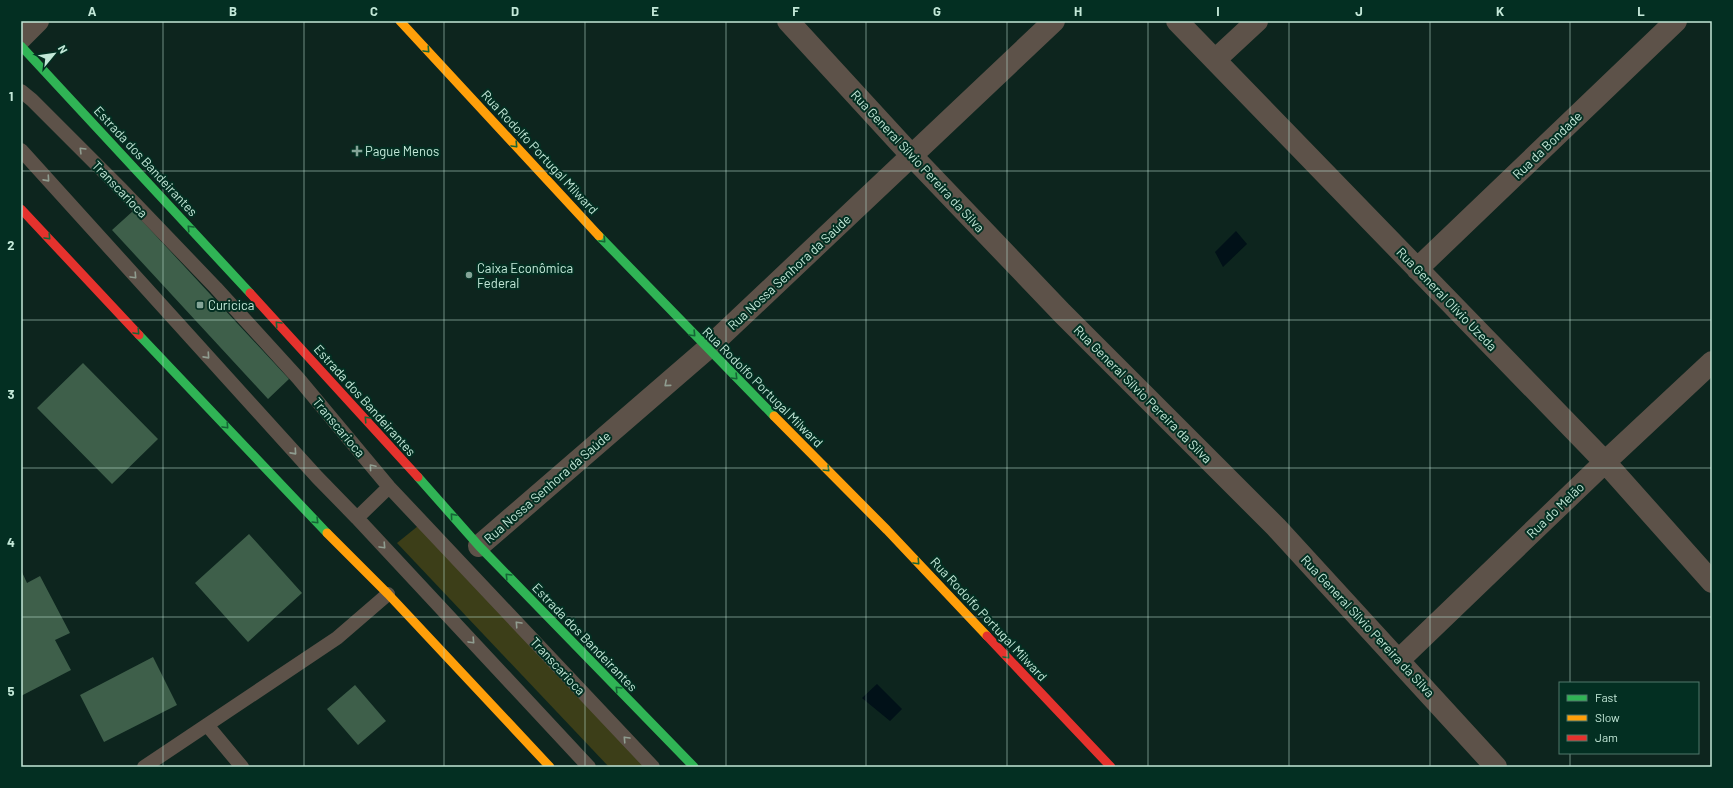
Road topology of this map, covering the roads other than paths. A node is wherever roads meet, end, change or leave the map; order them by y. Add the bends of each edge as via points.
1 (38, 21) edge
2 (400, 21) edge
3 (788, 21) edge
4 (1054, 21) edge
5 (1177, 21) edge
6 (1257, 21) edge
7 (1676, 21) edge
8 (21, 38) edge
9 (21, 46) edge
10 (1215, 60) junction
11 (21, 86) edge
12 (26, 96) edge
13 (21, 150) edge
14 (912, 156) junction
15 (21, 209) edge
16 (1417, 269) junction
17 (707, 349) junction
18 (1712, 362) edge
19 (1605, 462) junction
20 (389, 487) junction
21 (357, 518) junction
22 (479, 546) junction
23 (1712, 582) edge
24 (388, 594) junction
25 (1399, 660) junction
26 (207, 725) junction
27 (144, 767) edge
28 (242, 767) edge
29 (550, 767) edge
30 (589, 767) edge
31 (653, 767) edge
32 (694, 767) edge
33 (1111, 767) edge
34 (1496, 767) edge

1 - 8 street
2 -> 17 main road, Rua Rodolfo Portugal Milward
3 - 14 street, Rua General Sílvio Pereira da Silva
4 - 14 street, Rua Nossa Senhora da Saúde
5 - 10 street, Rua General Olívio Uzeda
6 - 10 street
7 - 16 street, Rua da Bondade
22 -> 9 main road, Estrada dos Bandeirantes via 373,426
10 - 16 street, Rua General Olívio Uzeda
11 - 12 lane, Transcarioca
20 -> 12 lane, Transcarioca via 288,367 121,189
13 -> 21 lane via 311,472
14 - 17 street, Rua Nossa Senhora da Saúde
14 - 25 street, Rua General Sílvio Pereira da Silva via 1062,313 1276,528
15 -> 24 main road via 294,499
16 - 19 street, Rua General Olívio Uzeda
17 -> 22 street, Rua Nossa Senhora da Saúde
17 -> 33 main road, Rua Rodolfo Portugal Milward via 887,530
18 - 19 street, Rua do Melão
19 - 23 street, Rua General Olívio Uzeda
19 - 25 street, Rua do Melão
20 - 21 lane
31 -> 20 lane, Transcarioca
21 -> 30 lane
32 -> 22 main road, Estrada dos Bandeirantes
24 - 26 lane via 337,638
24 - 29 main road
25 - 34 street, Rua General Sílvio Pereira da Silva
26 - 27 lane
26 - 28 lane

